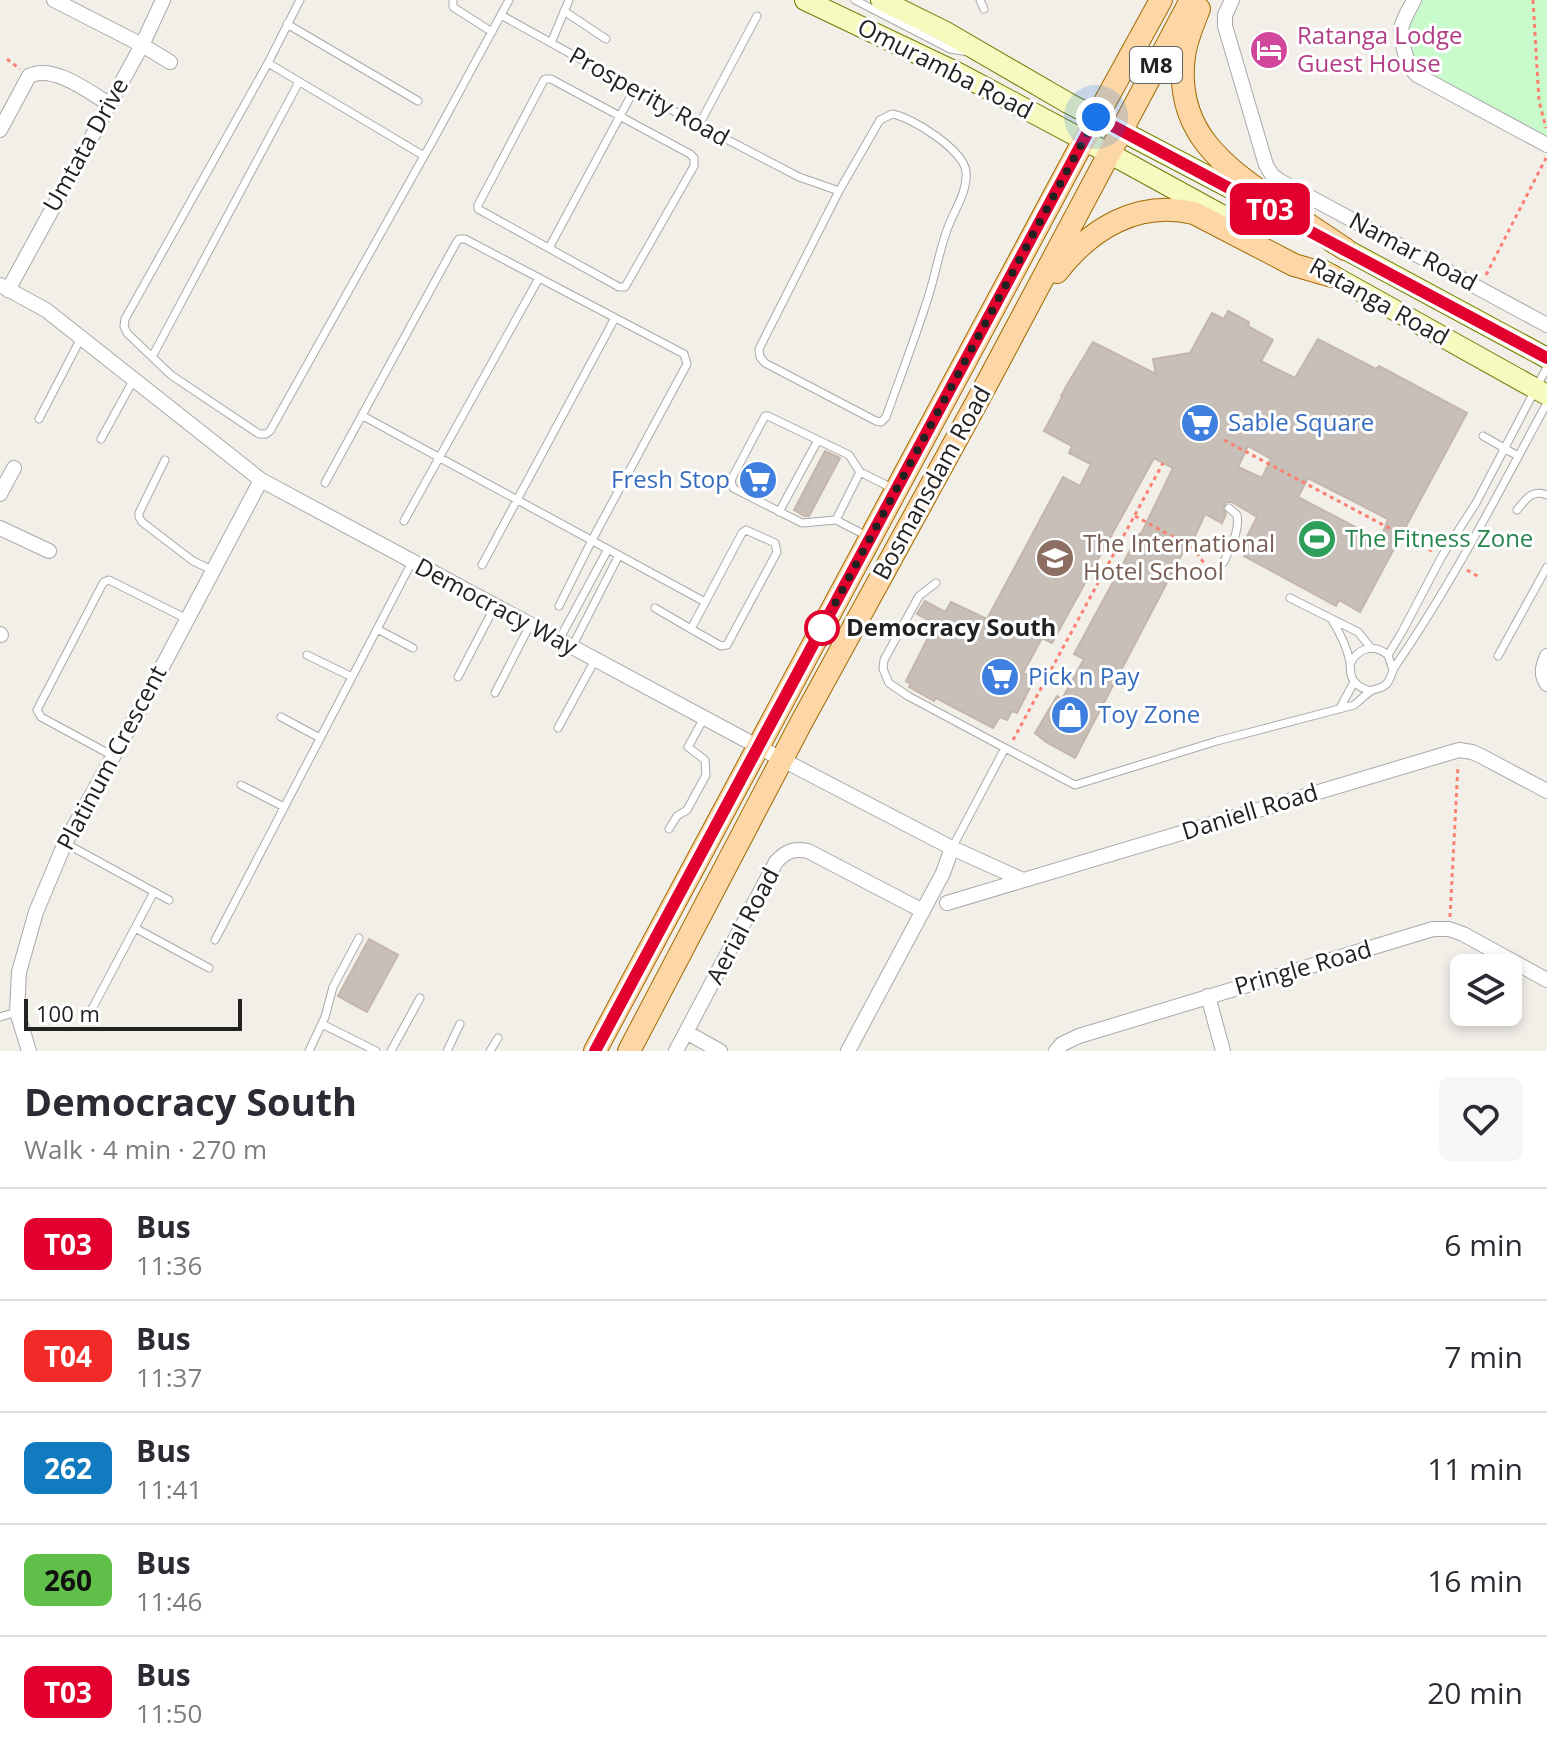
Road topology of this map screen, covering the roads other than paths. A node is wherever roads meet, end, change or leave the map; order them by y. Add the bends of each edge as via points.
1 (163, 0) edge
2 (300, 0) edge
3 (453, 0) edge
4 (509, 0) edge
5 (569, 0) edge
6 (805, 0) edge
7 (855, 0) edge
8 (881, 0) edge
9 (980, 0) edge
10 (1161, 0) edge
11 (1191, 0) edge
12 (1202, 0) edge
13 (1232, 0) edge
14 (1414, 0) edge
15 (62, 2) edge
16 (984, 9) dead end
17 (564, 11) junction
18 (501, 15) junction
19 (757, 16) dead end
20 (287, 24) junction
21 (879, 25) dead end
22 (492, 32) junction
23 (606, 39) dead end
24 (551, 43) junction
25 (142, 45) junction
26 (979, 52) junction
27 (170, 62) dead end
28 (268, 63) junction
29 (960, 74) junction
30 (299, 82) junction
31 (634, 90) junction
32 (418, 101) dead end
33 (109, 104) junction
34 (620, 117) junction
35 (1096, 117) junction
36 (699, 125) junction
37 (0, 130) edge
38 (1122, 130) junction
39 (1084, 140) junction
40 (1547, 145) edge
41 (1109, 153) junction
42 (424, 156) junction
43 (839, 191) junction
44 (549, 248) junction
45 (1345, 249) junction
46 (1332, 276) junction
47 (539, 278) junction
48 (4, 288) edge
49 (615, 318) junction
50 (1020, 321) junction
51 (1547, 325) edge
52 (81, 338) junction
53 (152, 357) junction
54 (1547, 358) edge
55 (1547, 367) edge
56 (134, 379) junction
57 (1543, 395) edge
58 (363, 416) junction
59 (39, 419) dead end
60 (1483, 436) dead end
61 (101, 439) dead end
62 (818, 440) junction
63 (1506, 449) junction
64 (1518, 456) junction
65 (439, 457) junction
66 (165, 460) dead end
67 (14, 468) dead end
68 (860, 472) junction
69 (261, 480) junction
70 (325, 483) dead end
71 (896, 490) junction
72 (0, 494) edge
73 (1547, 495) edge
74 (518, 499) junction
75 (1229, 508) dead end
76 (1517, 510) dead end
77 (779, 512) junction
78 (836, 520) junction
79 (404, 521) dead end
80 (0, 528) edge
81 (871, 538) junction
82 (592, 540) junction
83 (608, 549) junction
84 (49, 551) dead end
85 (619, 555) junction
86 (412, 562) junction
87 (1224, 562) dead end
88 (482, 565) dead end
89 (1547, 567) edge
90 (213, 571) junction
91 (936, 583) dead end
92 (1290, 598) dead end
93 (705, 602) junction
94 (495, 606) junction
95 (559, 606) dead end
96 (655, 608) dead end
97 (1330, 618) junction
98 (187, 619) junction
99 (530, 625) junction
100 (377, 629) junction
101 (691, 629) junction
102 (565, 644) junction
103 (413, 648) dead end
104 (1371, 648) junction
105 (307, 655) dead end
106 (1388, 655) junction
107 (1498, 656) dead end
108 (1547, 656) edge
109 (595, 660) junction
110 (1350, 664) junction
111 (1393, 670) junction
112 (352, 677) junction
113 (458, 677) dead end
114 (1354, 682) junction
115 (1547, 684) edge
116 (1371, 691) junction
117 (495, 693) dead end
118 (1340, 708) junction
119 (281, 717) dead end
120 (704, 718) junction
121 (558, 728) dead end
122 (320, 738) junction
123 (758, 747) junction
124 (1005, 748) junction
125 (113, 756) junction
126 (781, 759) junction
127 (241, 785) dead end
128 (1547, 791) edge
129 (284, 807) junction
130 (669, 829) dead end
131 (65, 843) junction
132 (952, 848) junction
133 (1023, 880) junction
134 (154, 892) junction
135 (169, 900) dead end
136 (947, 903) dead end
137 (923, 911) junction
138 (135, 928) junction
139 (359, 938) dead end
140 (215, 940) dead end
141 (209, 968) dead end
142 (1547, 980) edge
143 (1208, 996) junction
144 (420, 998) dead end
145 (92, 1009) dead end
146 (17, 1012) junction
147 (0, 1017) edge
148 (322, 1024) junction
149 (460, 1024) dead end
150 (686, 1032) junction
151 (498, 1038) dead end
152 (29, 1051) edge
153 (309, 1051) edge
154 (376, 1051) edge
155 (391, 1051) edge
156 (447, 1051) edge
157 (490, 1051) edge
158 (595, 1051) edge
159 (629, 1051) edge
160 (676, 1051) edge
161 (720, 1051) edge
162 (848, 1051) edge
163 (1056, 1051) edge
164 (1223, 1051) edge

1 - 25 street, Umtata Drive
2 - 20 lane
3 - 22 lane via 453,7
4 - 18 lane
5 - 17 lane
6 - 29 main road, Omuramba Road
7 - 26 lane via 950,49
8 - 26 main road, Omuramba Road
9 - 16 lane
10 - 35 main road, Bosmansdam Road / M8
11 - 38 main road, Bosmansdam Road / M8
12 - 45 main road via 1184,55 1191,120 1206,145 1239,177
13 - 51 street, Namar Road via 1225,26 1272,175
14 - 40 street via 1402,27 1412,70
15 - 25 street
17 - 23 lane
17 - 24 lane
18 - 22 lane
18 - 24 lane, Prosperity Road
19 - 36 lane
20 - 28 lane
20 - 32 lane
21 - 29 lane
22 - 42 lane
24 - 31 lane, Prosperity Road
25 - 27 street
25 - 33 street, Umtata Drive
26 - 35 main road, Omuramba Road
28 - 30 lane
28 - 53 lane via 125,319 127,333
29 - 39 main road, Omuramba Road
30 - 42 lane
30 - 53 lane
31 - 34 lane
31 - 36 lane, Prosperity Road
33 - 37 street via 72,82 36,73 29,76
33 - 48 street, Umtata Drive
34 - 44 lane
34 - 44 lane via 544,80 477,207
34 - 44 lane via 690,154 694,166 625,287
35 - 38 main road, Ratanga Road
35 - 39 main road, Bosmansdam Road / M8
36 - 43 lane, Prosperity Road via 799,177
38 - 41 main road, Bosmansdam Road / M8
38 - 45 main road, Ratanga Road
39 - 41 main road, Ratanga Road
39 - 71 main road, Bosmansdam Road / M8
41 - 46 main road, Ratanga Road
41 - 50 main road, Bosmansdam Road / M8
42 - 53 lane via 266,434 171,375
43 - 43 lane via 880,120 892,114 936,136 957,153 966,171 926,305 881,422 765,363 759,353
45 - 54 main road, Ratanga Road
46 - 50 main road via 1294,265 1194,213 1141,212 1098,230 1079,245
46 - 57 main road, Ratanga Road
47 - 49 lane
47 - 58 lane via 459,239
47 - 65 lane
48 - 52 street, Democracy Way via 46,310
49 - 74 lane
49 - 82 lane via 684,354 687,364
50 - 126 main road, Bosmansdam Road / M8
52 - 56 street, Democracy Way
52 - 59 lane
55 - 57 lane
56 - 61 lane
56 - 69 street, Democracy Way
57 - 63 lane
57 - 64 lane
58 - 65 lane
58 - 70 lane
60 - 63 lane
62 - 68 lane via 849,455
62 - 77 lane
62 - 77 lane via 764,417 731,483
63 - 64 lane
63 - 106 lane
64 - 111 lane via 1460,566
65 - 74 lane
65 - 79 lane
66 - 90 lane via 139,517
67 - 72 street
68 - 71 lane
68 - 78 lane
69 - 86 street, Democracy Way
69 - 90 street, Platinum Crescent
71 - 81 main road, Bosmansdam Road / M8
73 - 76 lane via 1531,494
74 - 82 lane
74 - 88 lane
75 - 87 lane via 1238,525
77 - 78 lane via 806,524
78 - 81 lane
80 - 84 street
81 - 123 main road, Bosmansdam Road / M8
82 - 83 lane
82 - 95 lane
83 - 85 lane
83 - 102 lane
85 - 93 lane
85 - 102 lane
86 - 94 street, Democracy Way
86 - 100 lane
89 - 107 lane
90 - 98 street, Platinum Crescent
91 - 124 lane via 919,596 883,669 889,683 908,696
92 - 97 lane
93 - 101 lane
93 - 101 lane via 743,532 775,543 777,552 727,645
94 - 99 street, Democracy Way
94 - 113 lane
96 - 101 lane
97 - 104 lane via 1358,632
97 - 110 lane
98 - 125 street, Platinum Crescent
98 - 125 lane via 109,580 102,585 37,710
99 - 102 street, Democracy Way
99 - 117 lane
100 - 103 lane
100 - 112 lane
102 - 109 street, Democracy Way
104 - 106 lane
104 - 110 lane via 1362,649
105 - 112 lane
106 - 111 lane
108 - 115 street via 1542,670
109 - 120 street, Democracy Way
109 - 121 lane
110 - 114 lane
111 - 116 lane via 1387,684
112 - 122 lane
114 - 116 lane
114 - 118 lane
116 - 118 lane via 1354,705
118 - 124 lane via 1075,785
119 - 122 lane
120 - 123 street, Democracy Way
120 - 130 lane via 688,747 705,760 706,775 688,810
122 - 129 lane
123 - 126 street, Democracy Way
123 - 158 main road, Bosmansdam Road / M8
124 - 132 lane
125 - 131 street, Platinum Crescent
126 - 132 street, Democracy Way
126 - 159 main road, Bosmansdam Road / M8
127 - 129 lane
128 - 133 street, Daniell Road via 1459,750
129 - 140 lane
131 - 134 lane
131 - 146 street, Platinum Crescent via 30,933 19,972
132 - 133 street, Democracy Way
132 - 137 street
133 - 136 street, Daniell Road
134 - 135 lane
134 - 138 lane
137 - 150 street, Aerial Road via 808,851 789,851 776,862
137 - 162 street
138 - 141 lane
138 - 145 lane
139 - 148 lane via 333,987
142 - 143 street, Pringle Road via 1463,934 1433,929
143 - 163 street, Pringle Road via 1079,1036
143 - 164 street
144 - 155 lane
146 - 147 lane
146 - 152 street, Platinum Crescent
148 - 153 lane
148 - 154 lane
149 - 156 lane
150 - 160 street, Aerial Road
150 - 161 street
151 - 157 lane

